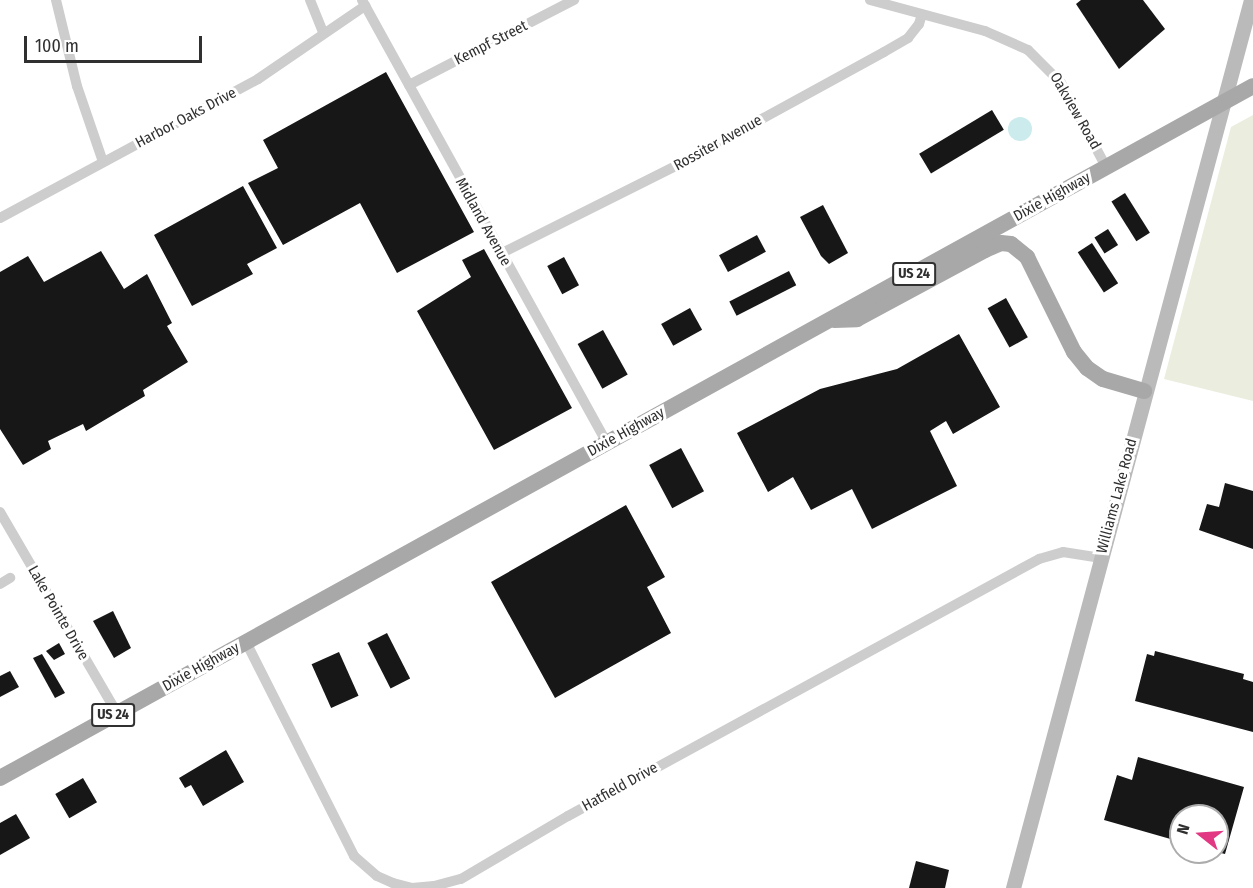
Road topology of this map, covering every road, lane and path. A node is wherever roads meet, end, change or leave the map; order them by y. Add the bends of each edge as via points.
1 (56, 0) edge
2 (310, 0) edge
3 (574, 0) edge
4 (870, 0) edge
5 (1251, 0) edge
6 (364, 3) edge
7 (922, 14) junction
8 (323, 33) junction
9 (409, 85) junction
10 (1253, 86) edge
11 (1222, 104) junction
12 (103, 162) junction
13 (1106, 167) junction
14 (0, 218) edge
15 (500, 254) junction
16 (830, 320) junction
17 (1144, 391) junction
18 (607, 443) junction
19 (0, 512) edge
20 (1100, 558) junction
21 (10, 578) dead end
22 (0, 584) edge
23 (246, 642) junction
24 (117, 713) junction
25 (0, 778) edge
26 (1013, 888) edge

1 - 12 street via 77,86
2 - 8 street
3 - 9 street, Kempf Street
4 - 7 street, Oakview Road
5 - 11 main road, Williams Lake Road
6 - 8 street, Harbor Oaks Drive
6 - 9 street, Midland Avenue
7 - 13 street, Oakview Road via 985,31 1042,60 1072,100
7 - 15 street, Rossiter Avenue via 908,38 884,52 676,166
8 - 12 street, Harbor Oaks Drive via 258,79
9 - 15 street, Midland Avenue
10 - 11 main road, Dixie Highway / US 24
11 - 13 main road, Dixie Highway / US 24
11 - 17 main road, Williams Lake Road
12 - 14 street, Harbor Oaks Drive
13 - 16 main road, Dixie Highway / US 24
15 - 18 street, Midland Avenue
16 - 17 main road via 857,319 985,250 1001,243 1011,244 1027,257 1074,352 1087,368 1103,379
16 - 18 main road, Dixie Highway / US 24
17 - 20 main road, Williams Lake Road
18 - 23 main road, Dixie Highway / US 24
19 - 24 street, Lake Pointe Drive
20 - 23 street, Hatfield Drive via 1063,552 1039,559 588,804 461,879 434,886 412,888 393,883 377,876 354,856
20 - 26 main road, Williams Lake Road
21 - 22 street
23 - 24 main road, Dixie Highway / US 24
24 - 25 main road, Dixie Highway / US 24

